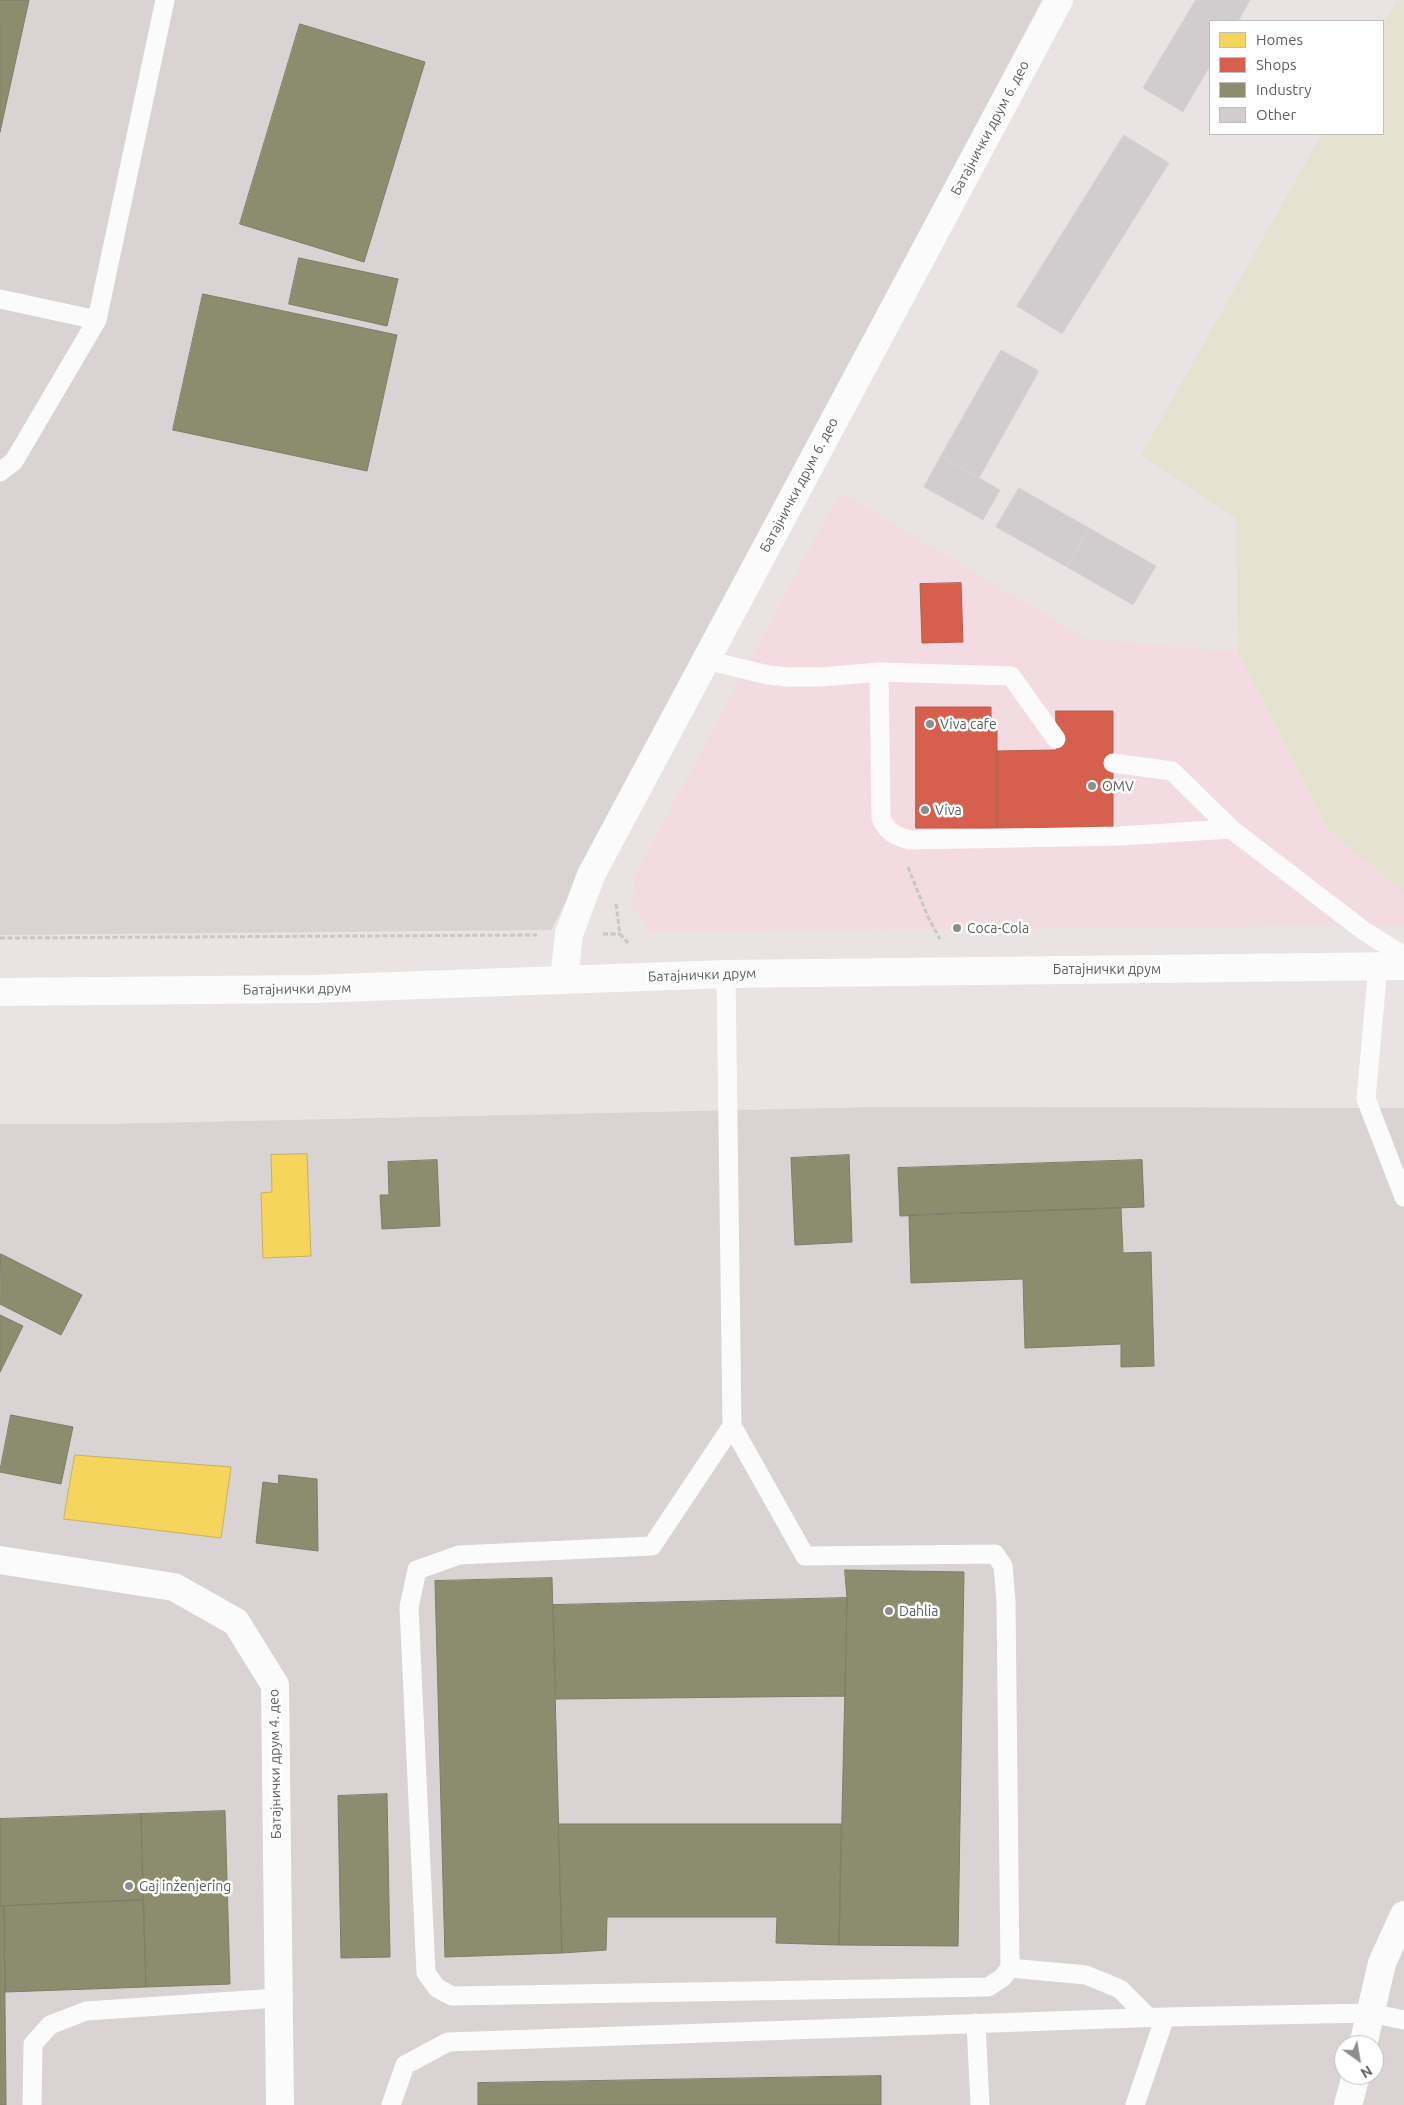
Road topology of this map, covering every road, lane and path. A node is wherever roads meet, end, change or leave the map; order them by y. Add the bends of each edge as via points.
1 (165, 0) edge
2 (1059, 0) edge
3 (0, 299) edge
4 (98, 320) junction
5 (0, 472) edge
6 (706, 660) junction
7 (879, 672) junction
8 (1056, 738) dead end
9 (1113, 763) dead end
10 (1231, 828) junction
11 (895, 836) junction
12 (569, 934) junction
13 (0, 938) edge
14 (1404, 956) edge
15 (1391, 966) edge
16 (958, 970) junction
17 (726, 974) junction
18 (564, 979) junction
19 (0, 992) edge
20 (1404, 1196) edge
21 (732, 1426) junction
22 (0, 1560) edge
23 (1404, 1915) edge
24 (1010, 1968) junction
25 (278, 1998) junction
26 (1371, 2013) junction
27 (1156, 2017) junction
28 (1404, 2020) edge
29 (976, 2024) junction
30 (1366, 2035) edge
31 (1353, 2085) edge
32 (32, 2105) edge
33 (280, 2105) edge
34 (391, 2105) edge
35 (980, 2105) edge
36 (1135, 2105) edge
37 (1348, 2105) edge

1 - 4 lane
2 - 6 street, Батајнички друм 6. део
3 - 4 lane
4 - 5 lane via 14,462
6 - 7 lane via 788,677
6 - 12 street, Батајнички друм 6. део via 591,875
7 - 8 lane via 1011,676
7 - 11 lane via 881,818 885,828
9 - 10 lane via 1172,771
10 - 11 lane via 1111,836 910,840
10 - 14 lane via 1364,930
11 - 16 path via 928,918
12 - 13 path
12 - 18 street, Батајнички друм 6. део
15 - 16 street, Батајнички друм
15 - 20 lane via 1366,1099
16 - 17 street, Батајнички друм
17 - 18 street, Батајнички друм
17 - 21 lane
18 - 19 street, Батајнички друм via 312,989
21 - 24 lane via 805,1556 995,1554 1003,1566
21 - 24 lane via 652,1546 459,1555 416,1570 408,1607 426,1973 437,1988 452,1996 988,1987
22 - 25 street, Батајнички друм 4. део via 174,1587 236,1622 275,1685
23 - 26 street via 1382,1963
24 - 27 lane via 1086,1974 1120,1989
25 - 32 lane via 86,2010 50,2026 33,2044
25 - 33 street, Батајнички друм 4. део
26 - 27 lane
26 - 28 lane
26 - 30 street
27 - 29 lane
27 - 36 lane
29 - 34 lane via 448,2042 405,2065
29 - 35 lane
31 - 37 street

